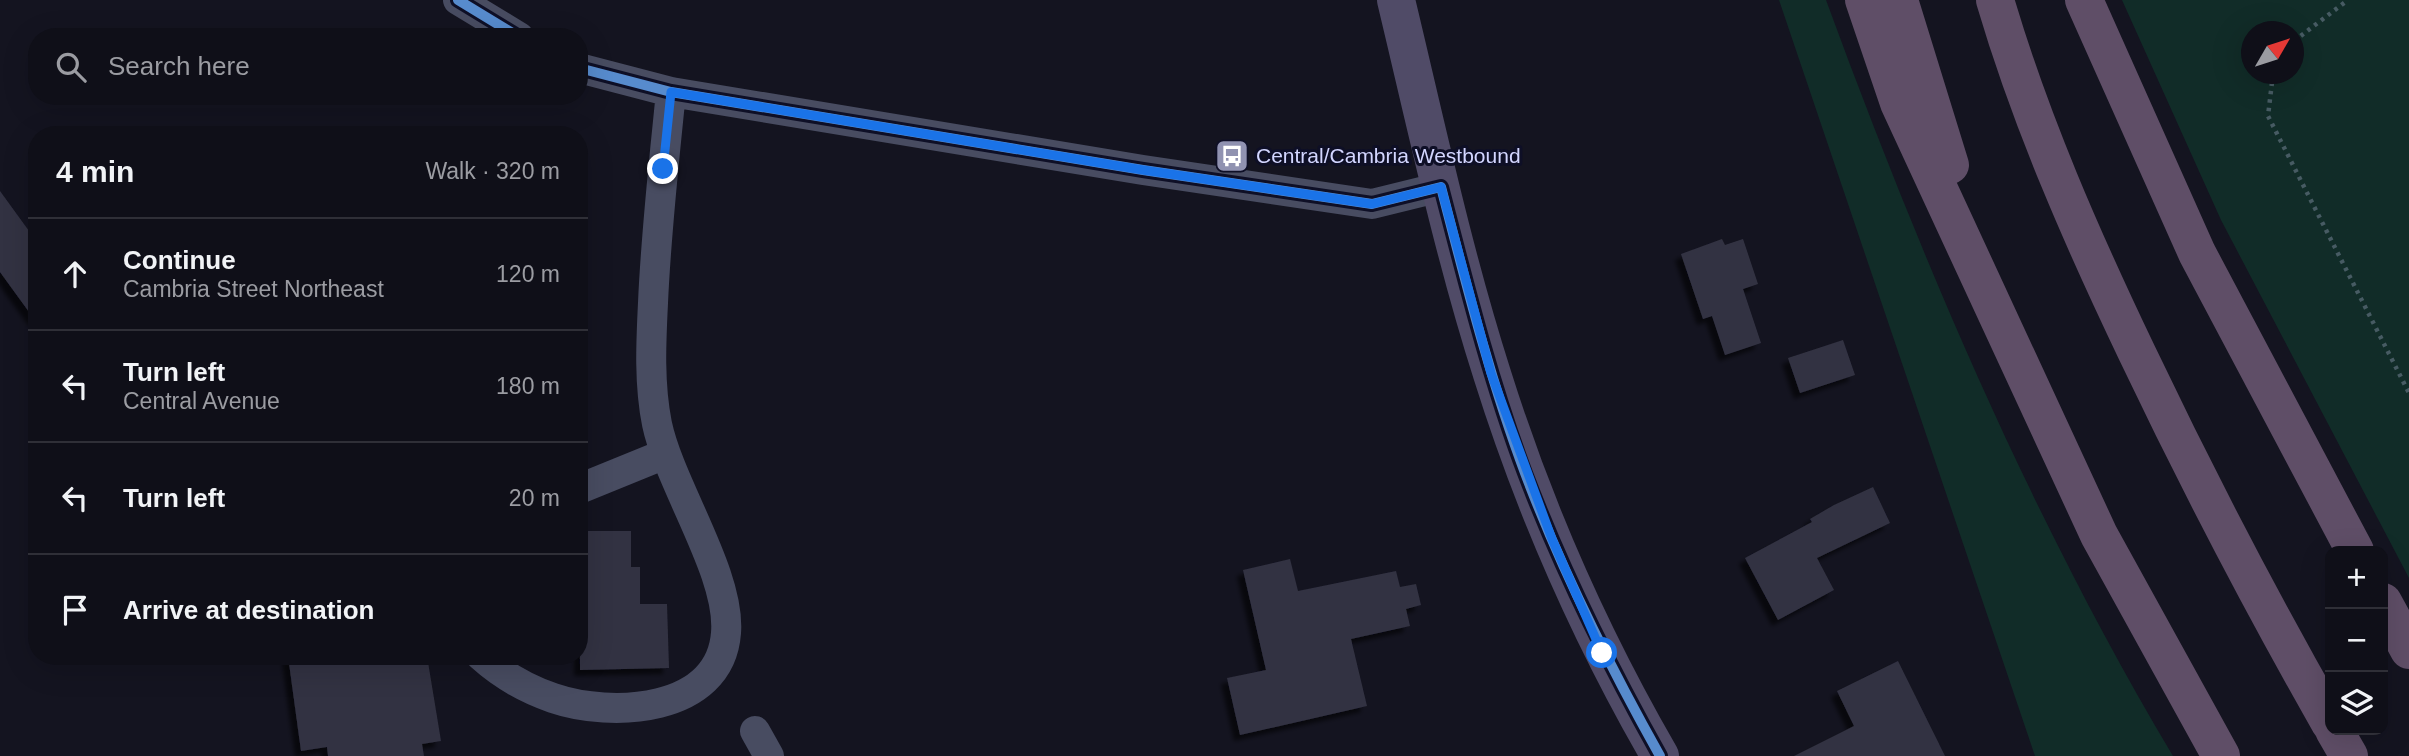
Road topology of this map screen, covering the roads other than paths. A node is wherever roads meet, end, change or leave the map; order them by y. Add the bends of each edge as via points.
1 (458, 0) edge
2 (1396, 0) edge
3 (1864, 0) edge
4 (1899, 0) edge
5 (1995, 0) edge
6 (2084, 0) edge
7 (504, 28) edge
8 (588, 70) edge
9 (671, 92) junction
10 (1441, 187) junction
11 (2012, 345) junction
12 (665, 454) junction
13 (588, 485) edge
14 (2352, 546) edge
15 (2387, 609) edge
16 (2409, 650) edge
17 (491, 665) edge
18 (2325, 714) edge
19 (2337, 735) edge
20 (1660, 756) edge
21 (2221, 756) edge
22 (2349, 756) edge

1 - 7 street
2 - 10 main road
3 - 11 highway via 1899,103
4 - 11 highway
5 - 18 highway via 2018,78 2092,259 2185,454
6 - 14 highway via 2197,253
8 - 9 street
9 - 10 street via 1372,204
9 - 12 street via 652,323 653,403
10 - 20 main road via 1491,373 1552,539 1602,653
11 - 21 highway via 2099,535
12 - 13 street
12 - 17 street via 726,614 722,652 701,684 667,701 604,709 553,698
15 - 16 highway
19 - 22 highway

